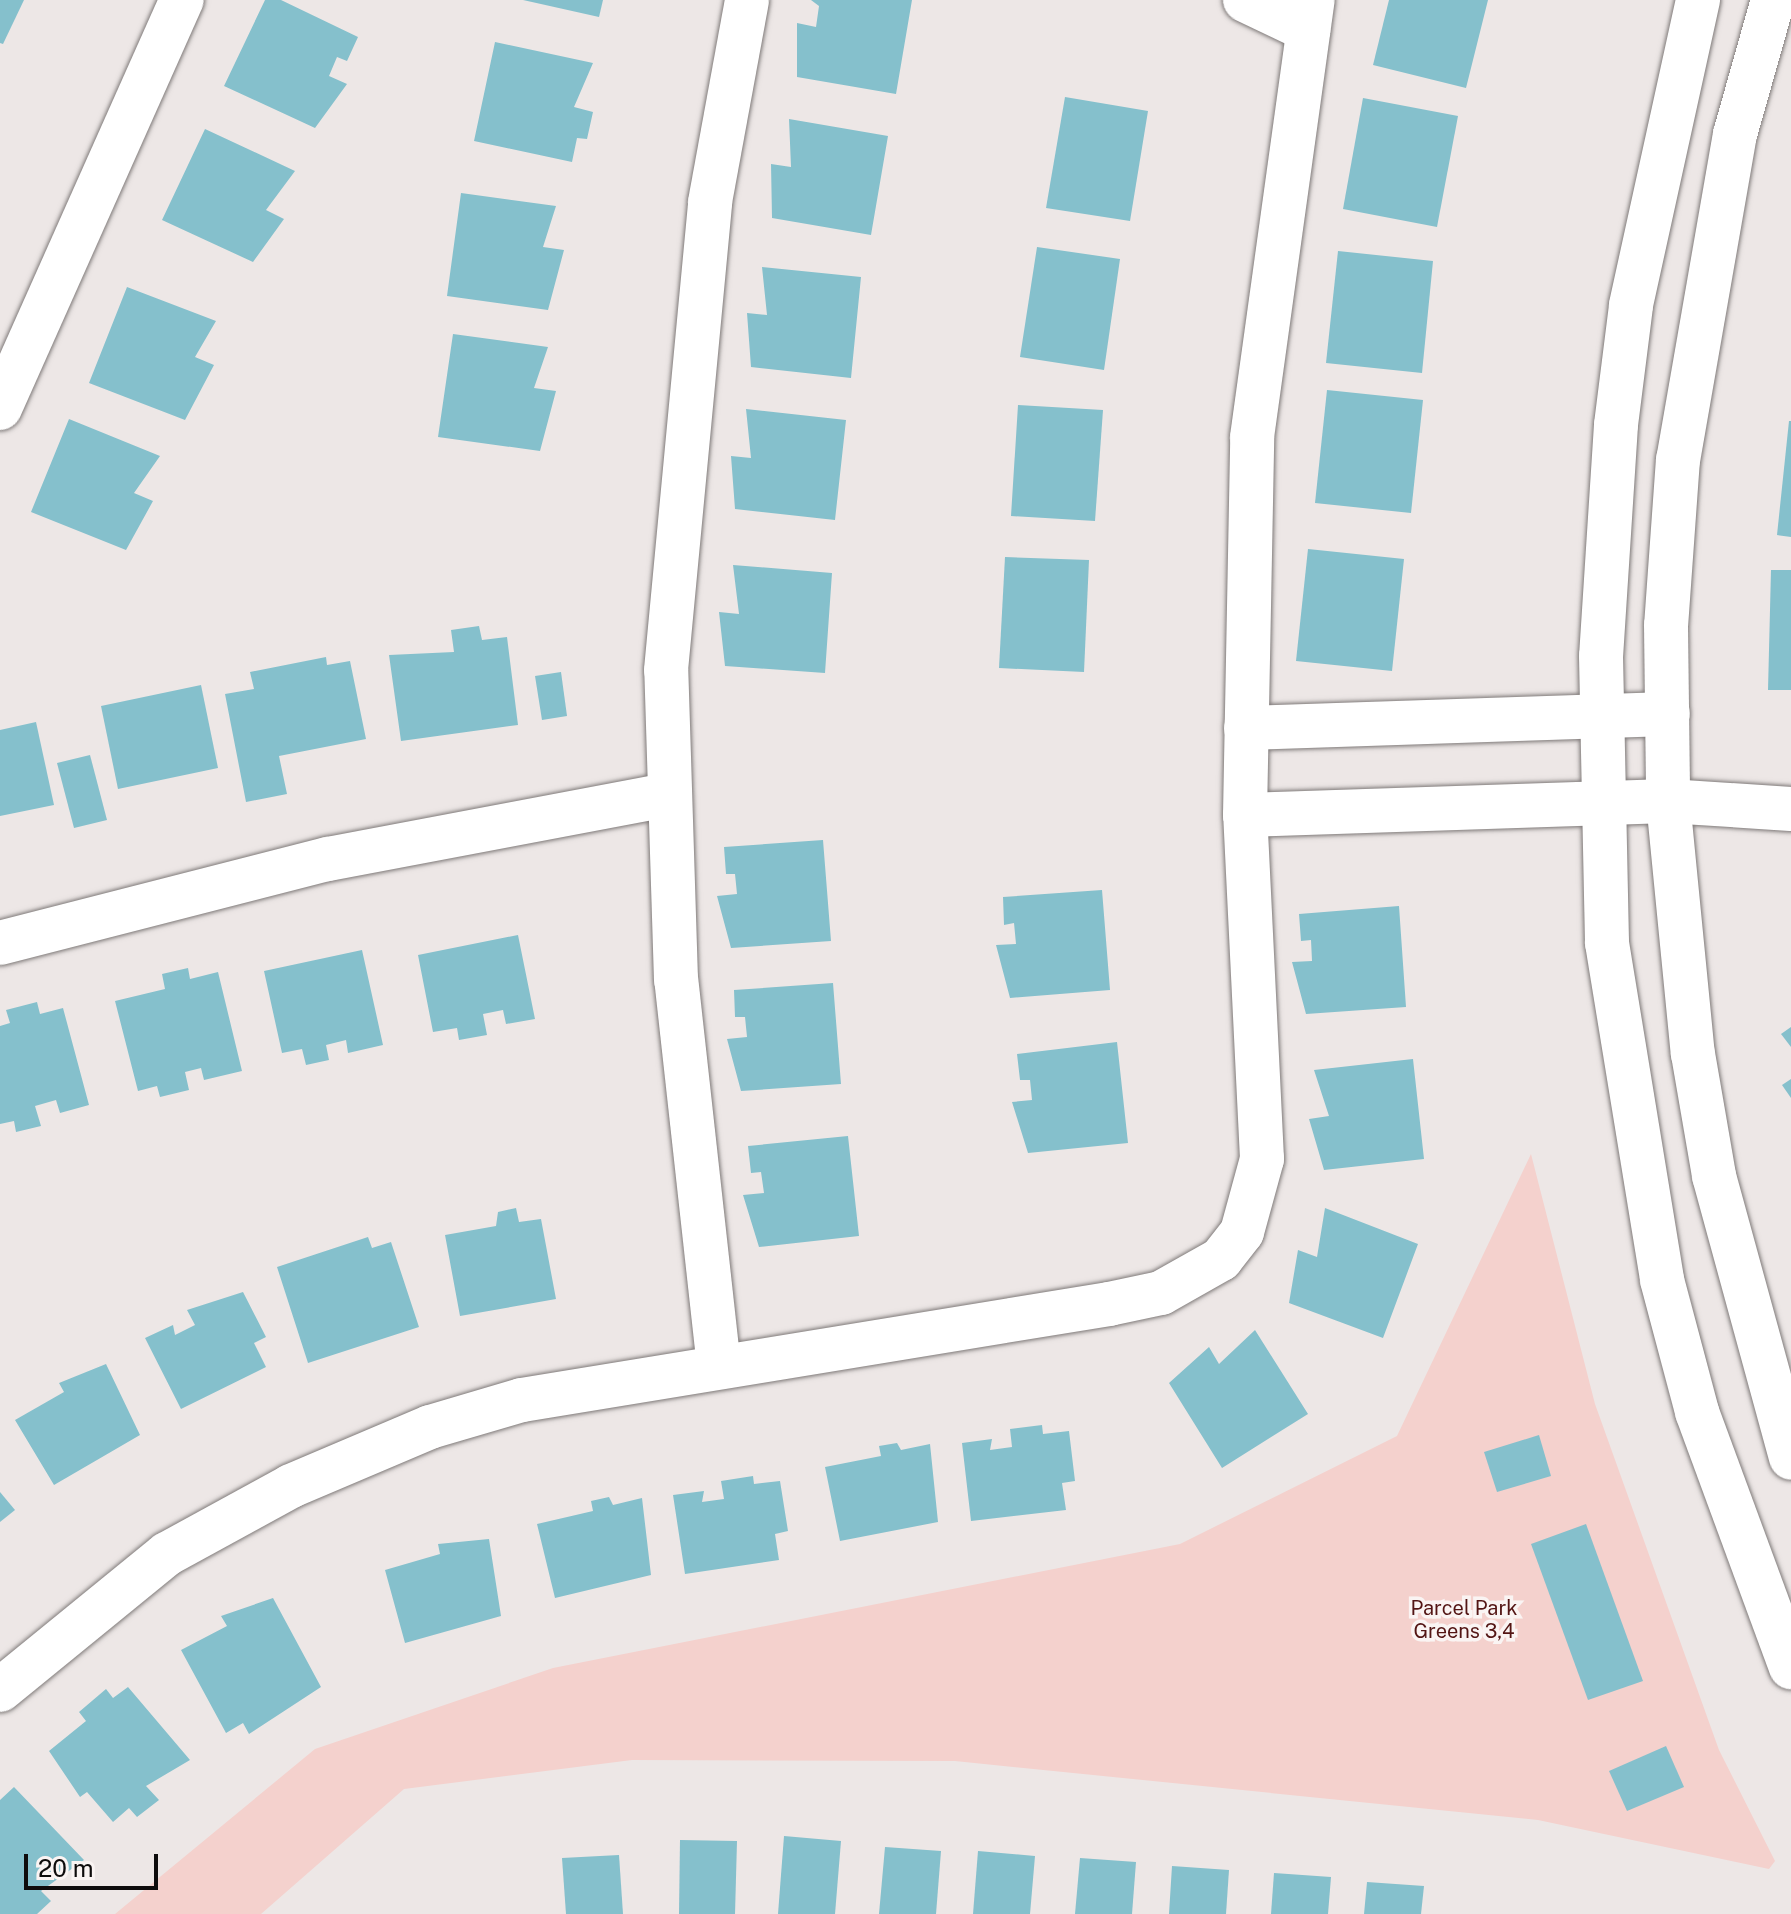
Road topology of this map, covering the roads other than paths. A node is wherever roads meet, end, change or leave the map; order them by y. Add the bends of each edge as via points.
1 (182, 0) edge
2 (747, 0) edge
3 (1245, 0) edge
4 (1698, 0) edge
5 (1773, 0) edge
6 (1310, 15) edge
7 (0, 408) edge
8 (1668, 714) junction
9 (1601, 715) junction
10 (1246, 728) junction
11 (667, 795) junction
12 (1668, 801) junction
13 (1601, 805) junction
14 (1791, 809) edge
15 (1245, 815) junction
16 (0, 943) edge
17 (719, 1367) junction
18 (1791, 1458) edge
19 (1791, 1667) edge
20 (0, 1690) edge

1 - 7 street
2 - 11 street via 693,352 666,670
3 - 6 street
4 - 9 street via 1631,306 1616,425
5 - 8 street via 1735,134 1697,325 1678,459
6 - 10 street via 1252,437
8 - 9 street
8 - 12 street
9 - 10 street
9 - 13 street
10 - 15 street
11 - 16 street via 328,859
11 - 17 street via 676,980
12 - 13 street
12 - 14 street
12 - 18 street via 1693,1054 1714,1176
13 - 15 street
13 - 19 street via 1607,943 1662,1280 1697,1412
15 - 17 street via 1262,1159 1246,1221 1221,1259 1161,1293
17 - 20 street via 522,1400 430,1427 291,1486 167,1554

